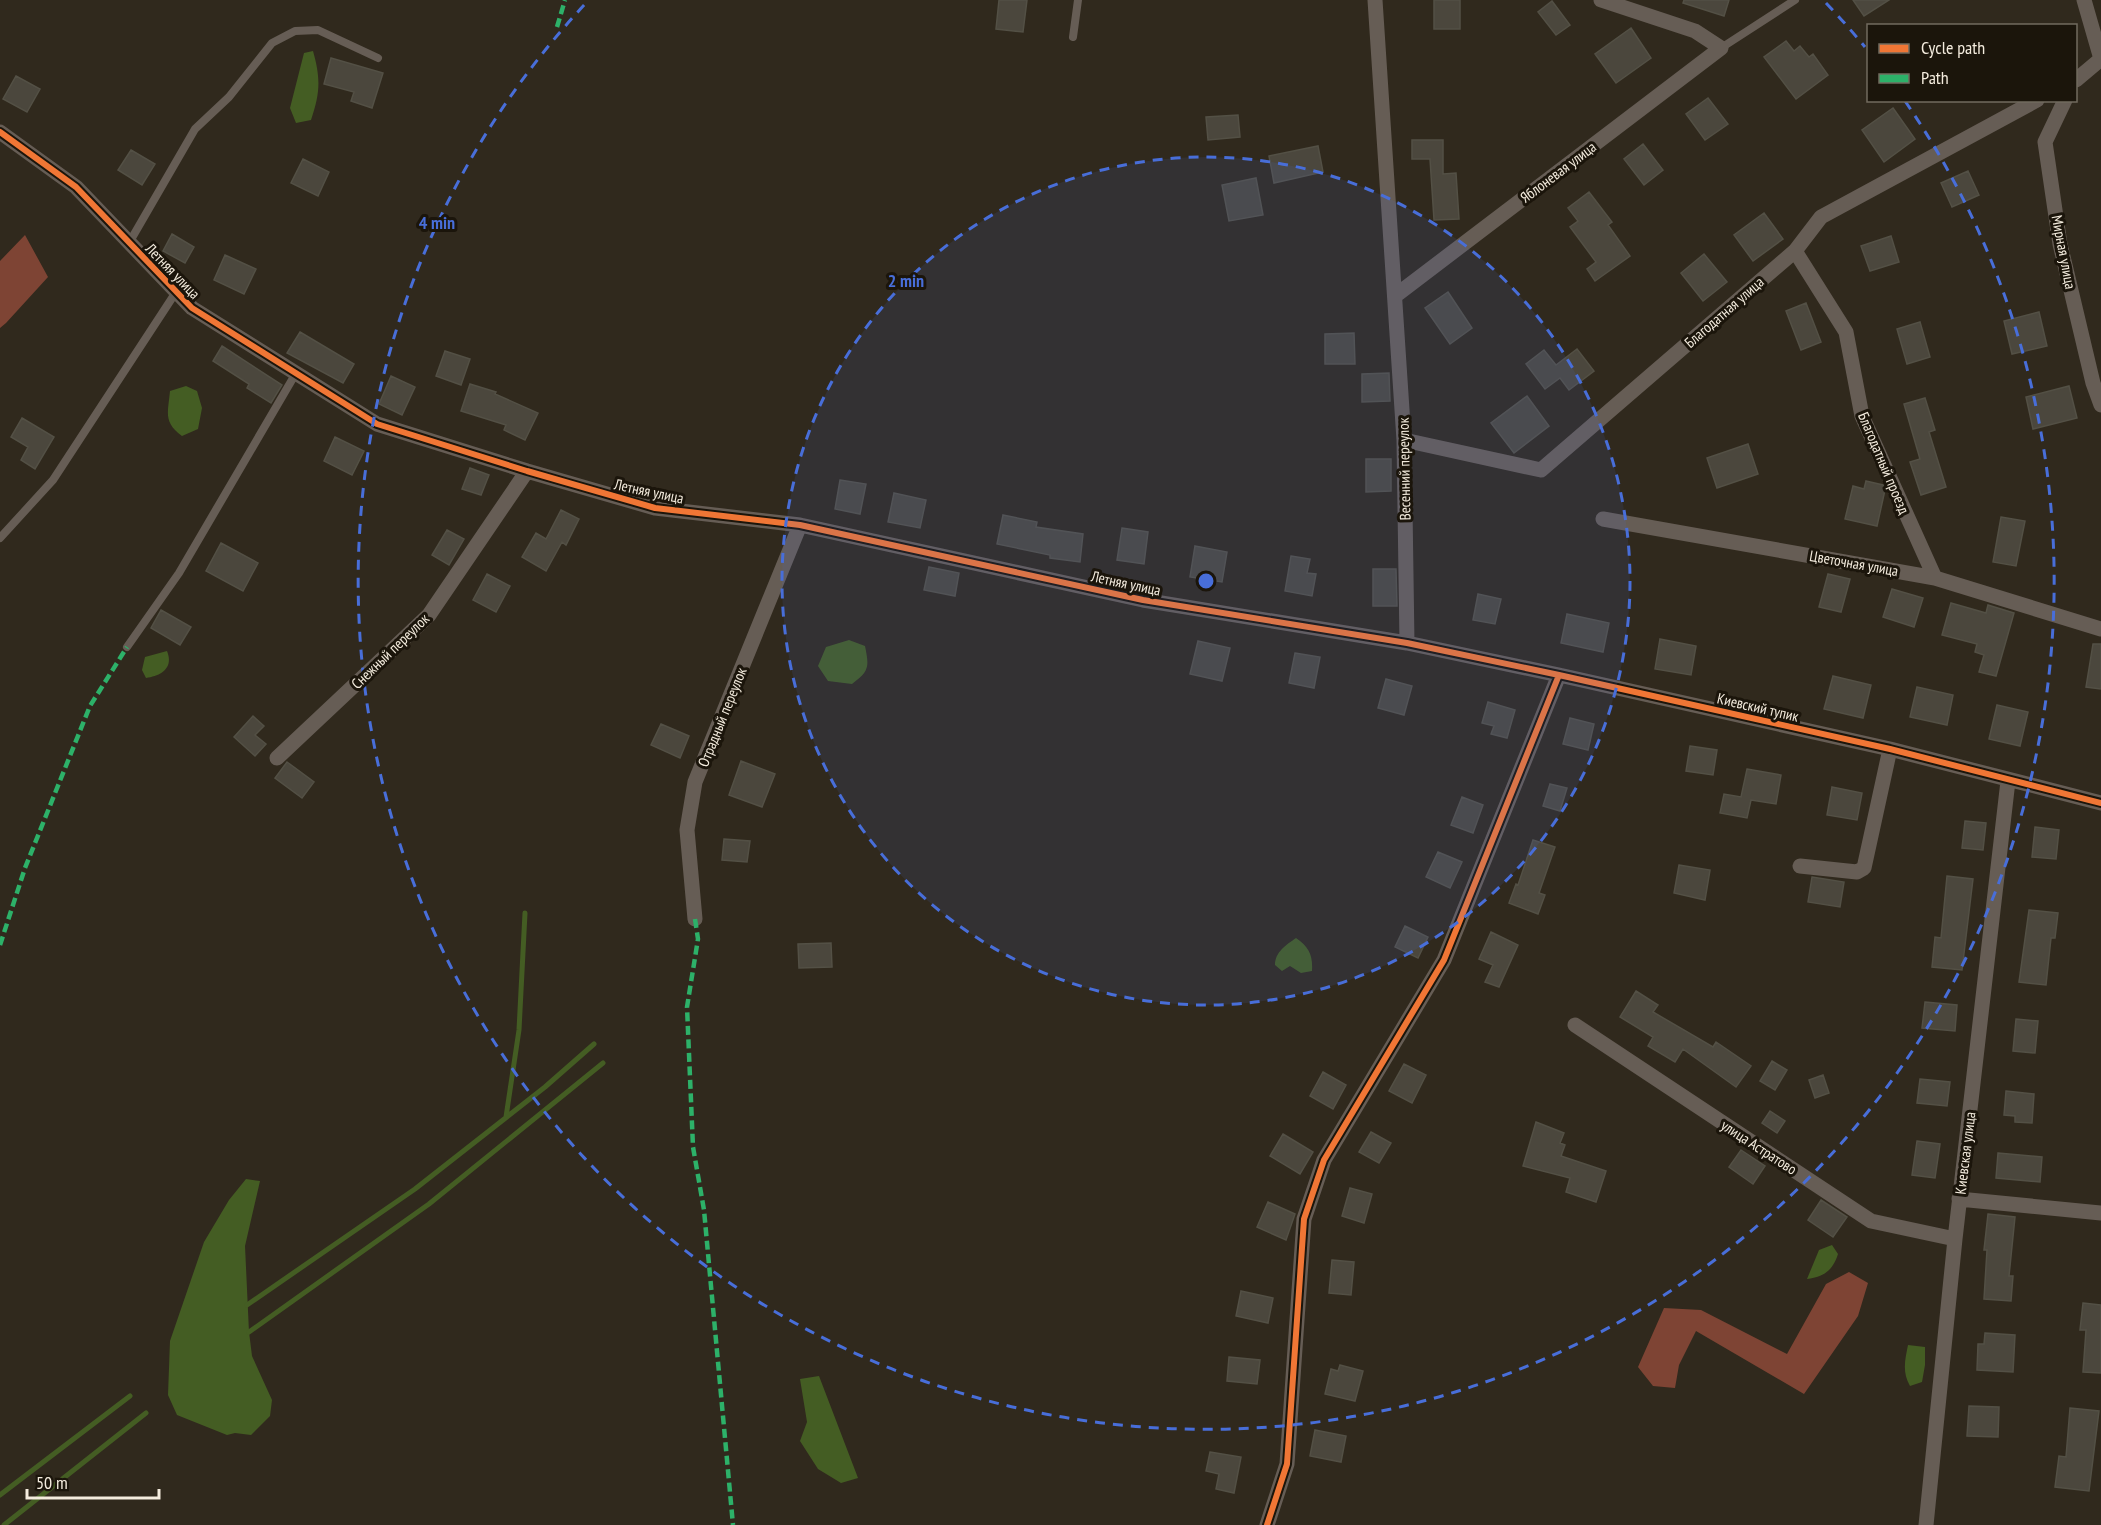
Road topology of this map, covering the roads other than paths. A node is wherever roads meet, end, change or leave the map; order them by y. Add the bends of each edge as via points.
1 (1078, 0) edge
2 (1375, 0) edge
3 (1601, 0) edge
4 (1795, 0) edge
5 (2084, 0) edge
6 (1073, 37) dead end
7 (1721, 48) junction
8 (378, 58) dead end
9 (2077, 79) edge
10 (2033, 102) edge
11 (2064, 102) edge
12 (0, 132) edge
13 (129, 243) junction
14 (1795, 251) junction
15 (176, 292) junction
16 (1395, 296) junction
17 (296, 373) junction
18 (2101, 405) edge
19 (1404, 440) junction
20 (527, 471) junction
21 (1603, 519) dead end
22 (800, 525) junction
23 (0, 538) edge
24 (1935, 578) junction
25 (2101, 629) edge
26 (1401, 643) junction
27 (127, 648) dead end
28 (1559, 675) junction
29 (1890, 749) junction
30 (277, 758) dead end
31 (2008, 781) junction
32 (2101, 803) edge
33 (1800, 866) dead end
34 (695, 919) dead end
35 (1575, 1025) dead end
36 (1959, 1199) junction
37 (2101, 1213) edge
38 (1955, 1239) junction
39 (1267, 1525) edge
40 (1926, 1525) edge

1 - 6 lane
2 - 16 street, Весенний переулок
3 - 7 street via 1695,31
4 - 7 lane
5 - 9 street via 2101,59
7 - 16 street, Яблоневая улица
8 - 13 lane via 318,30 295,31 272,43 229,97 195,129
10 - 14 street, Благодатная улица via 1821,217
11 - 18 street, Мирная улица via 2045,142 2060,244
12 - 13 street, Летняя улица via 76,187
13 - 15 street, Летняя улица
14 - 19 street, Благодатная улица via 1541,470
14 - 24 street, Благодатный проезд via 1846,332 1862,416
15 - 17 street, Летняя улица via 192,308
15 - 23 lane via 53,480
16 - 19 street, Весенний переулок
17 - 20 street, Летняя улица via 377,424
17 - 27 lane via 179,573
19 - 26 street, Весенний переулок
20 - 22 street, Летняя улица via 655,508
20 - 30 street, Снежный переулок via 429,615
21 - 24 street, Цветочная улица
22 - 26 street, Летняя улица via 1143,600
22 - 34 street, Отрадный переулок via 695,782 687,830
24 - 25 street, Цветочная улица
26 - 28 street, Киевский тупик
28 - 29 street, Киевский тупик
28 - 39 street via 1444,960 1324,1160 1304,1219 1287,1464
29 - 31 street, Киевский тупик
29 - 33 street via 1864,868 1857,872
31 - 32 street, Киевский тупик
31 - 36 street, Киевская улица
35 - 38 street, улица Астратово via 1871,1221
36 - 37 street
36 - 38 street, Киевская улица
38 - 40 street, Киевская улица

